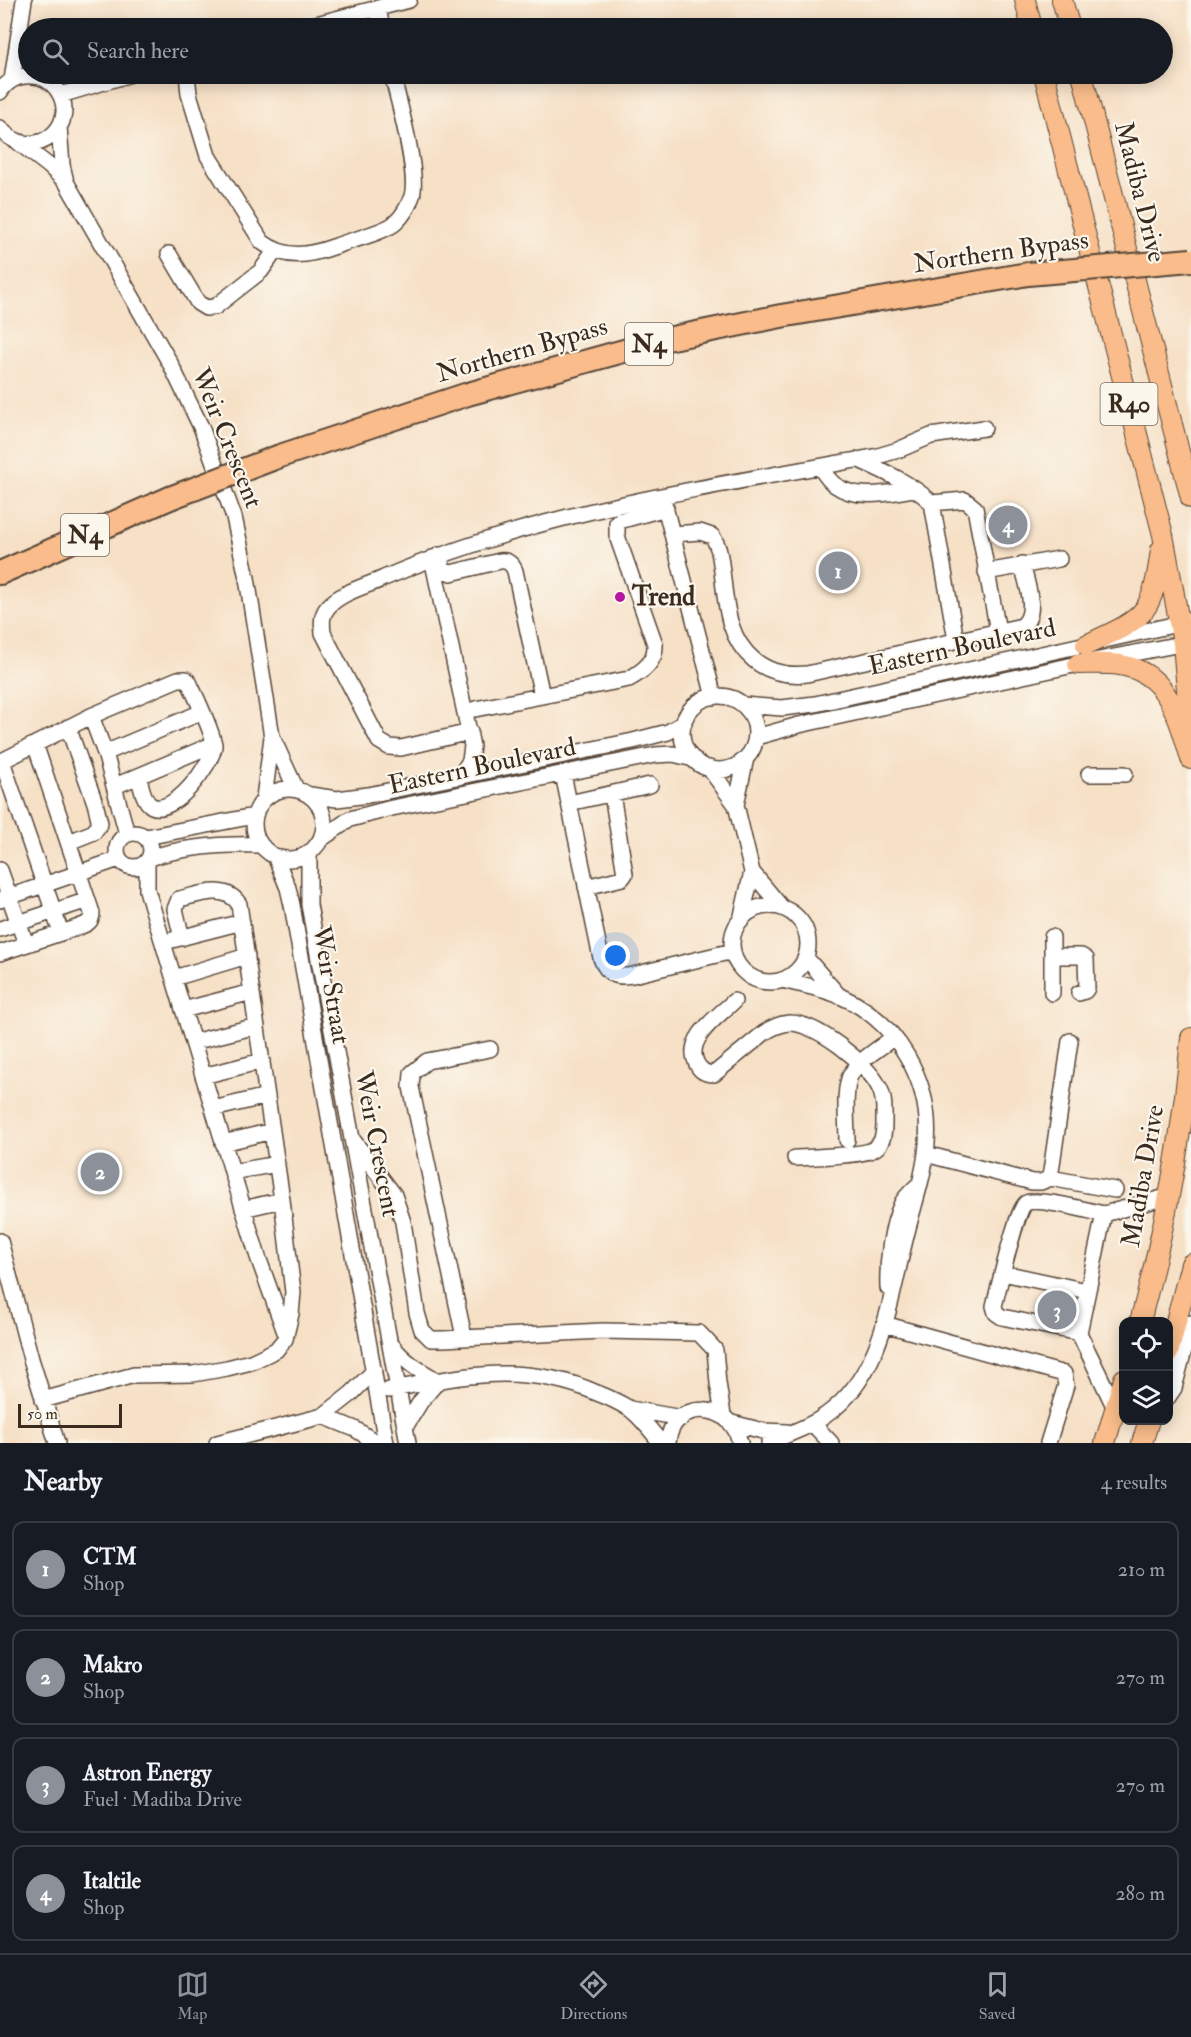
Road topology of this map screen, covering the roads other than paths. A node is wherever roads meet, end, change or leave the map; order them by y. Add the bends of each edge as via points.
1 (410, 0) edge
2 (1025, 0) edge
3 (1062, 0) edge
4 (378, 8) junction
5 (340, 18) edge
6 (380, 18) edge
7 (1030, 18) edge
8 (1067, 18) edge
9 (18, 44) edge
10 (18, 78) edge
11 (12, 80) junction
12 (52, 84) edge
13 (95, 84) edge
14 (188, 84) edge
15 (394, 84) edge
16 (1047, 84) edge
17 (1085, 84) edge
18 (0, 92) edge
19 (61, 95) junction
20 (0, 128) edge
21 (59, 128) junction
22 (18, 142) junction
23 (66, 182) junction
24 (275, 252) junction
25 (169, 254) dead end
26 (1191, 260) edge
27 (984, 428) dead end
28 (859, 460) junction
29 (820, 467) junction
30 (914, 489) junction
31 (1191, 498) edge
32 (664, 502) junction
33 (932, 504) junction
34 (673, 534) junction
35 (1163, 535) junction
36 (435, 557) junction
37 (1059, 559) dead end
38 (1022, 564) junction
39 (987, 572) junction
40 (0, 573) edge
41 (998, 631) junction
42 (1186, 633) edge
43 (956, 640) junction
44 (1086, 645) junction
45 (1078, 664) junction
46 (542, 696) junction
47 (714, 697) junction
48 (743, 705) junction
49 (475, 709) dead end
50 (202, 712) junction
51 (91, 716) junction
52 (684, 723) junction
53 (68, 727) junction
54 (470, 732) junction
55 (272, 737) junction
56 (756, 737) junction
57 (1191, 739) edge
58 (35, 744) junction
59 (214, 744) junction
60 (105, 753) junction
61 (746, 758) junction
62 (694, 759) junction
63 (1191, 759) edge
64 (1, 761) edge
65 (709, 768) junction
66 (563, 774) junction
67 (1089, 774) dead end
68 (1125, 774) dead end
69 (459, 777) junction
70 (139, 778) junction
71 (651, 784) dead end
72 (115, 786) junction
73 (303, 792) junction
74 (612, 794) junction
75 (264, 798) junction
76 (569, 803) junction
77 (736, 805) junction
78 (254, 816) junction
79 (128, 834) junction
80 (146, 837) junction
81 (321, 839) junction
82 (69, 842) junction
83 (260, 845) junction
84 (309, 852) junction
85 (275, 856) junction
86 (148, 860) junction
87 (125, 863) junction
88 (0, 870) edge
89 (752, 872) junction
90 (79, 874) junction
91 (44, 886) junction
92 (586, 887) junction
93 (147, 890) junction
94 (4, 899) edge
95 (88, 900) junction
96 (782, 908) junction
97 (53, 911) junction
98 (741, 920) junction
99 (242, 922) junction
100 (18, 923) junction
101 (0, 929) edge
102 (61, 933) junction
103 (1052, 937) dead end
104 (182, 938) junction
105 (163, 943) junction
106 (26, 944) junction
107 (733, 951) junction
108 (0, 953) edge
109 (247, 956) junction
110 (1052, 956) junction
111 (806, 958) junction
112 (174, 978) junction
113 (783, 980) junction
114 (252, 992) junction
115 (1052, 993) dead end
116 (1079, 993) dead end
117 (839, 996) junction
118 (734, 1001) dead end
119 (183, 1010) junction
120 (257, 1026) junction
121 (894, 1037) junction
122 (1191, 1038) edge
123 (1070, 1041) dead end
124 (193, 1042) junction
125 (490, 1049) dead end
126 (262, 1061) junction
127 (861, 1063) junction
128 (203, 1076) junction
129 (267, 1096) junction
130 (213, 1109) junction
131 (272, 1131) junction
132 (351, 1139) junction
133 (848, 1140) dead end
134 (223, 1143) junction
135 (926, 1154) junction
136 (795, 1158) dead end
137 (277, 1164) junction
138 (232, 1172) junction
139 (1050, 1178) junction
140 (1115, 1190) dead end
141 (1170, 1196) junction
142 (282, 1200) junction
143 (243, 1209) junction
144 (1104, 1214) junction
145 (0, 1241) edge
146 (1190, 1270) edge
147 (1003, 1273) junction
148 (1087, 1291) junction
149 (1191, 1300) edge
150 (1141, 1317) edge
151 (1191, 1323) edge
152 (884, 1324) junction
153 (285, 1332) junction
154 (1079, 1333) junction
155 (1173, 1334) edge
156 (464, 1337) junction
157 (391, 1344) junction
158 (374, 1371) junction
159 (438, 1381) junction
160 (718, 1383) junction
161 (398, 1389) junction
162 (1173, 1390) edge
163 (378, 1393) junction
164 (1119, 1395) edge
165 (43, 1400) junction
166 (1115, 1408) junction
167 (630, 1409) junction
168 (700, 1410) junction
169 (323, 1416) junction
170 (682, 1418) junction
171 (728, 1419) junction
172 (813, 1424) junction
173 (405, 1427) junction
174 (790, 1432) junction
175 (57, 1443) edge
176 (217, 1443) edge
177 (377, 1443) edge
178 (386, 1443) edge
179 (408, 1443) edge
180 (661, 1443) edge
181 (668, 1443) edge
182 (740, 1443) edge
183 (769, 1443) edge
184 (831, 1443) edge
185 (1048, 1443) edge
186 (1105, 1443) edge

1 - 4 street
2 - 7 main road
3 - 8 main road
4 - 5 street
4 - 6 street
9 - 11 street
10 - 11 street
11 - 18 street
12 - 19 street
13 - 19 street
14 - 24 street via 208,156 262,242
15 - 24 street via 413,174 413,194 405,212 394,224 322,251 302,255
16 - 35 main road, R40
17 - 31 main road, Madiba Drive / R40
19 - 21 street via 64,106
20 - 22 street
21 - 22 street via 42,142
21 - 23 street
22 - 23 street
23 - 55 street, Weir Crescent via 170,363 205,437 234,517
24 - 25 street via 261,271 215,307 206,308 198,303
26 - 40 highway, Northern Bypass / N4, bridge via 1028,274 667,339 468,394 280,456 170,498
27 - 28 street via 931,436
28 - 29 street
28 - 30 street
29 - 30 street via 834,485 848,492 872,494
29 - 32 street
30 - 33 street
32 - 34 street
32 - 36 street via 580,513
32 - 46 street via 619,520 616,528 655,644 649,664 629,679
33 - 39 street via 960,500 972,504
33 - 43 street
34 - 43 street via 712,536 717,543 732,630 760,665 778,673 799,675
34 - 47 street
35 - 42 main road, R40
35 - 44 main road via 1155,585 1146,608 1132,622
36 - 46 street via 451,573 500,561 512,564
36 - 54 street
36 - 54 street via 339,598 323,614 323,633 384,745 401,748
37 - 38 street
38 - 39 street
38 - 41 street via 1031,608 1029,617 1022,626
39 - 41 street
41 - 43 street
42 - 44 street, Eastern Boulevard
42 - 45 street, Eastern Boulevard
42 - 57 main road, R40
44 - 48 street, Eastern Boulevard via 804,706
45 - 56 street, Eastern Boulevard via 799,724
45 - 63 main road via 1119,665 1138,669 1153,679 1168,696
46 - 49 street
47 - 48 street, Eastern Boulevard via 724,696
47 - 52 street, Eastern Boulevard via 695,705
48 - 56 street via 751,714
50 - 51 street via 189,682 183,678
50 - 59 street
50 - 60 street
51 - 53 street
51 - 60 street
52 - 62 street via 684,742
52 - 69 street, Eastern Boulevard via 668,732 633,741
53 - 58 street
53 - 82 street via 100,823 94,832
54 - 69 street via 470,760
55 - 73 street
55 - 75 street
56 - 61 street
58 - 64 street
58 - 82 street
59 - 70 street
59 - 70 street via 195,781 169,804 150,805
60 - 72 street
61 - 65 street via 726,769
61 - 77 street
62 - 65 street, Eastern Boulevard
62 - 66 street, Eastern Boulevard via 655,754
64 - 91 street
65 - 77 street
66 - 76 street
66 - 81 street, Eastern Boulevard via 358,816
67 - 68 street
69 - 73 street, Eastern Boulevard via 350,798 326,798
70 - 72 street
71 - 74 street
72 - 79 street
73 - 75 street via 284,788
73 - 81 street via 322,810
74 - 76 street
74 - 92 street via 625,874
75 - 78 street
76 - 92 street
77 - 89 street
78 - 80 street
78 - 83 street via 255,837
79 - 80 street
79 - 87 street via 120,840 117,850
80 - 86 street via 151,847
81 - 84 street
82 - 90 street
83 - 85 street
83 - 86 street via 182,849
84 - 85 street via 298,858
84 - 132 street, Weir Crescent via 309,905
85 - 158 street, Weir Straat via 292,905
86 - 87 street via 142,866
86 - 93 street
87 - 90 street
87 - 93 street
88 - 94 street
89 - 96 street
89 - 98 street
90 - 91 street
90 - 95 street
91 - 94 street
91 - 97 street
92 - 107 street via 601,958 612,974 633,975
93 - 105 street
94 - 100 street
95 - 97 street
95 - 102 street via 90,921
96 - 98 street via 757,908
96 - 111 street via 793,914 807,934
97 - 100 street
97 - 102 street
98 - 107 street via 733,935
99 - 104 street
99 - 104 street via 239,904 224,892 179,899 175,909
99 - 109 street
100 - 101 street
100 - 106 street
102 - 106 street
103 - 110 street
104 - 105 street
105 - 112 street
106 - 108 street
107 - 113 street via 742,971 753,978 765,982
109 - 112 street
109 - 114 street
110 - 115 street
110 - 116 street via 1086,959 1087,988
111 - 113 street via 799,969
111 - 117 street
112 - 119 street
113 - 117 street
114 - 119 street
114 - 120 street
117 - 121 street via 861,1008
118 - 127 street via 695,1042 693,1053 702,1071 714,1074 771,1028 790,1023 815,1030
119 - 124 street
120 - 124 street
120 - 126 street
121 - 127 street
121 - 135 street via 909,1059 922,1092 928,1126
122 - 141 main road, Madiba Drive
123 - 139 street
124 - 128 street
125 - 156 street via 427,1061 412,1073 411,1087
126 - 128 street
126 - 129 street
127 - 133 street via 847,1087
127 - 136 street via 882,1093 884,1129 880,1143 865,1152
128 - 130 street
129 - 130 street
129 - 131 street
130 - 134 street
131 - 134 street
131 - 137 street
132 - 156 street via 394,1195 403,1222 422,1330 431,1339
132 - 157 street, Weir Crescent
134 - 138 street
135 - 139 street via 1032,1182
135 - 152 street
137 - 138 street
137 - 142 street
138 - 143 street
139 - 140 street
141 - 144 street
141 - 150 main road, Madiba Drive
142 - 143 street
142 - 153 street via 293,1292
143 - 153 street
144 - 147 street via 1042,1202 1026,1203 1020,1210
144 - 148 street
145 - 165 street
146 - 149 street
146 - 155 main road
147 - 148 street
147 - 154 street via 994,1306 997,1314
148 - 154 street
151 - 162 street
152 - 172 street via 864,1374 835,1409
152 - 185 street via 1064,1374 1066,1385
153 - 165 street via 285,1339 276,1350 251,1362 193,1374 134,1375
154 - 166 street
156 - 160 street via 603,1331 699,1333 715,1350
157 - 159 street via 405,1359
157 - 161 street, Weir Crescent
158 - 163 street, Weir Straat
158 - 169 street
159 - 161 street
159 - 167 street via 497,1373 546,1376 578,1384
159 - 173 street
160 - 168 street
160 - 171 street
161 - 163 street
161 - 173 street, Weir Crescent
163 - 178 street, Weir Straat
164 - 166 main road
165 - 175 street
166 - 186 main road
167 - 170 street
167 - 180 street
168 - 170 street
168 - 171 street via 713,1411
169 - 176 street
169 - 177 street via 355,1428
170 - 181 street via 673,1427
171 - 174 street via 763,1431
171 - 182 street via 738,1432
172 - 174 street
172 - 184 street
173 - 179 street, Weir Crescent
174 - 183 street

